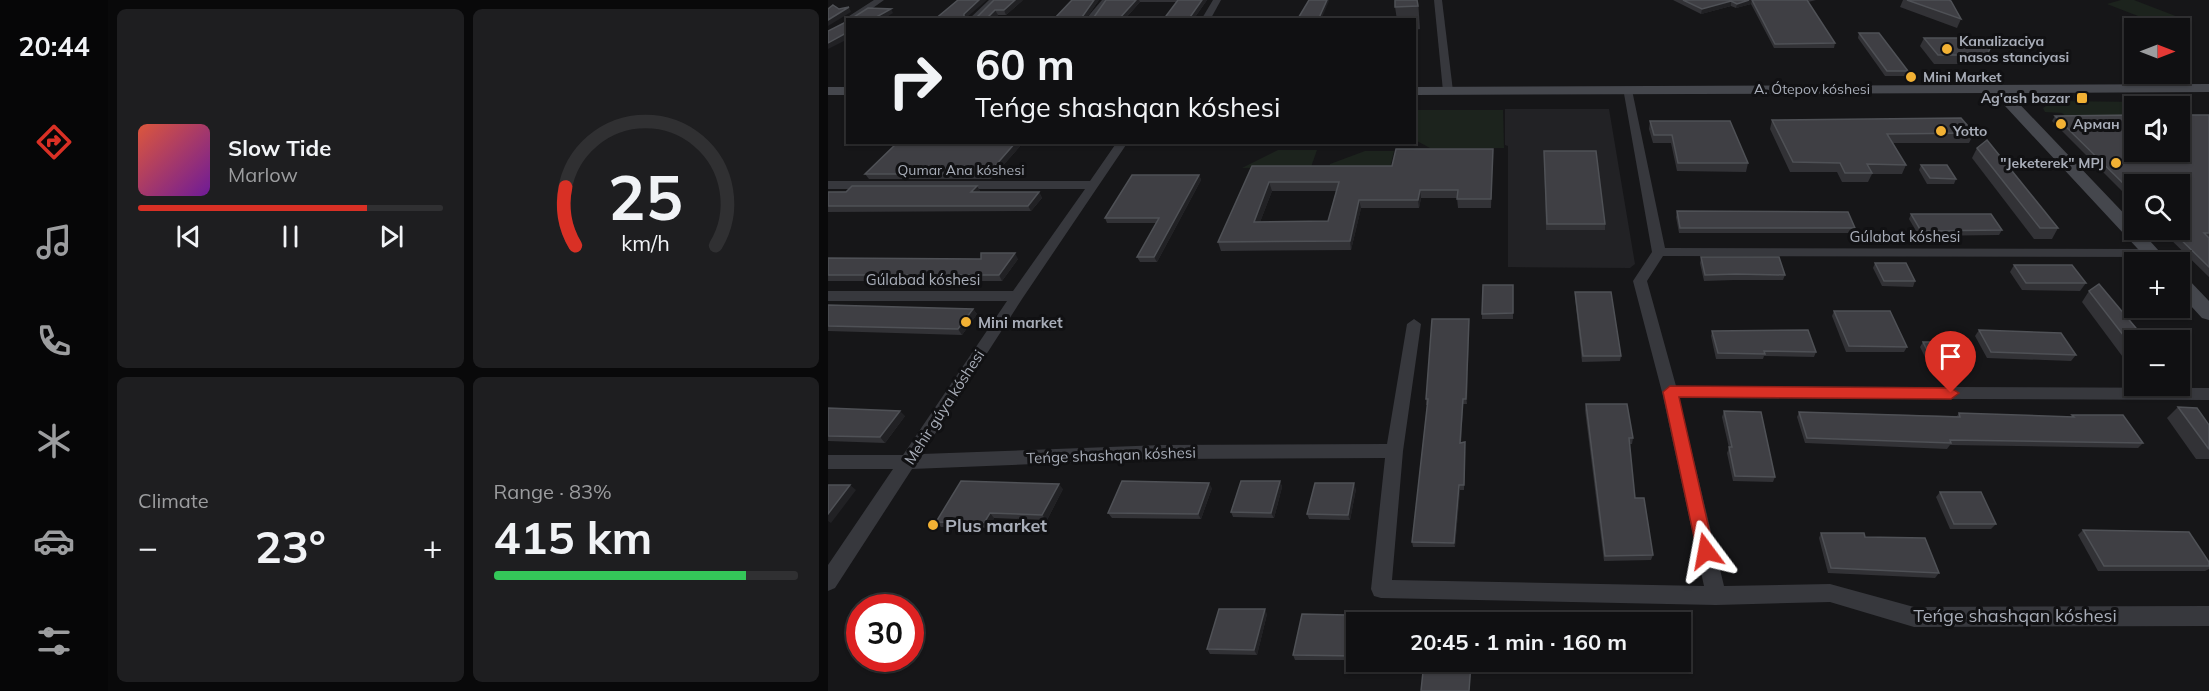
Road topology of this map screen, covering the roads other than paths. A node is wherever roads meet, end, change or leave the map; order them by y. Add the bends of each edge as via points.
1 (880, 0) edge
2 (994, 0) edge
3 (1107, 0) edge
4 (1217, 0) edge
5 (1438, 0) edge
6 (851, 18) edge
7 (974, 18) edge
8 (1091, 18) edge
9 (1206, 18) edge
10 (846, 21) edge
11 (838, 27) edge
12 (2209, 88) edge
13 (1996, 89) junction
14 (1627, 90) junction
15 (846, 91) edge
16 (1416, 91) edge
17 (1448, 91) junction
18 (828, 92) edge
19 (1122, 144) edge
20 (828, 185) edge
21 (1094, 185) junction
22 (1659, 252) junction
23 (2150, 252) edge
24 (2124, 258) edge
25 (2190, 293) edge
26 (828, 296) edge
27 (1017, 296) junction
28 (2209, 313) edge
29 (1414, 324) dead end
30 (1670, 392) junction
31 (2209, 394) edge
32 (1394, 451) junction
33 (828, 462) edge
34 (908, 462) junction
35 (828, 582) edge
36 (1716, 596) junction
37 (2209, 616) edge

1 - 6 street
2 - 7 street
3 - 8 street
4 - 9 street
5 - 17 street
10 - 11 street
12 - 13 main road, A. Ótepov kóshesi
13 - 14 main road, A. Ótepov kóshesi
13 - 23 main road
14 - 17 main road, A. Ótepov kóshesi
14 - 22 street
15 - 18 main road
16 - 17 main road, A. Ótepov kóshesi
19 - 21 street, Mehir gúyа kóshesi
20 - 21 street, Qumar Ana kóshesi
21 - 27 street, Mehir gúyа kóshesi
22 - 24 street, Gúlabat kóshesi
22 - 30 street via 1640,281
25 - 28 main road
26 - 27 street, Gúlabad kóshesi
27 - 34 street, Mehir gúyа kóshesi
29 - 32 street, Teńge shashqan kóshesi
30 - 31 street
30 - 36 street
32 - 34 street, Teńge shashqan kóshesi via 1162,452
32 - 36 street, Teńge shashqan kóshesi via 1381,589
33 - 34 street, Teńge shashqan kóshesi
34 - 35 street, Mehir gúyа kóshesi
36 - 37 street, Teńge shashqan kóshesi via 1830,593 1914,617

